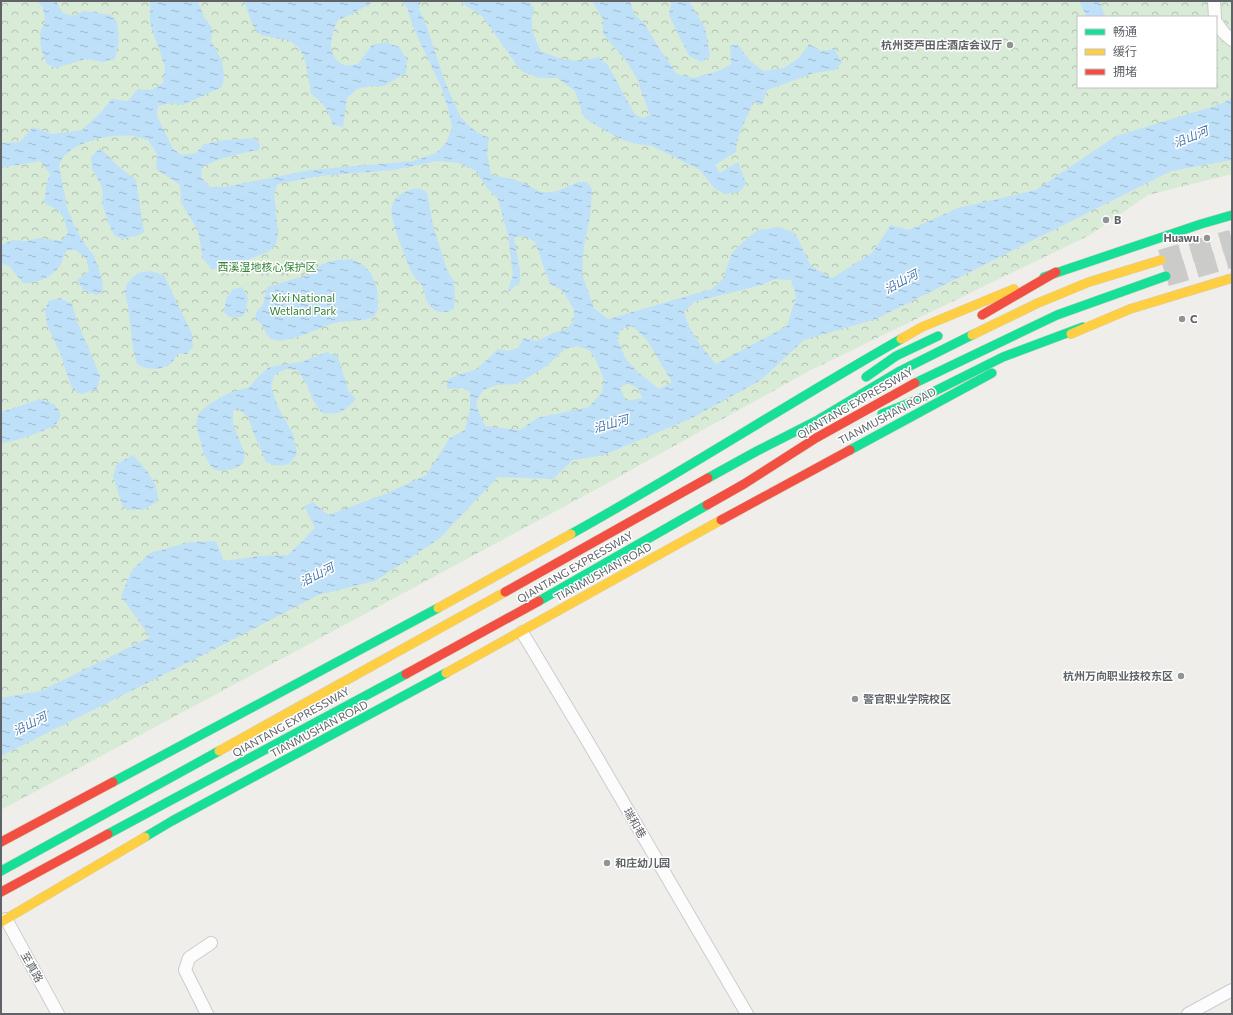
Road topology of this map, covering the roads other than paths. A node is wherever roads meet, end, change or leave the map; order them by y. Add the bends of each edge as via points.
1 (1214, 1) edge
2 (1215, 16) edge
3 (1217, 24) edge
4 (1232, 40) edge
5 (1232, 215) edge
6 (1161, 260) tunnel mouth
7 (1056, 272) junction
8 (1166, 276) tunnel mouth
9 (1232, 278) edge
10 (977, 317) dead end
11 (1083, 327) junction
12 (943, 333) dead end
13 (1014, 362) dead end
14 (1000, 369) dead end
15 (857, 383) dead end
16 (817, 409) dead end
17 (877, 417) dead end
18 (863, 422) dead end
19 (757, 451) junction
20 (744, 484) junction
21 (522, 632) junction
22 (101, 815) junction
23 (113, 832) junction
24 (1, 842) edge
25 (1, 861) edge
26 (1, 871) edge
27 (1, 892) edge
28 (1, 902) edge
29 (4, 920) edge
30 (211, 943) dead end
31 (1232, 990) edge
32 (58, 1014) edge
33 (207, 1014) edge
34 (747, 1014) edge
35 (1188, 1014) edge

1 - 2 street
3 - 4 street
5 - 7 main road
6 - 19 main road, QIANTANG EXPRESSWAY via 1089,282 993,324 898,372 816,421
7 - 10 main road
7 - 24 main road via 922,327 836,376 631,501 367,647
8 - 20 main road, QIANTANG EXPRESSWAY via 1057,315 930,375 816,438
9 - 11 main road via 1140,305
11 - 13 main road
11 - 17 main road via 1003,357
12 - 15 main road via 896,356
14 - 21 main road, TIANMUSHAN ROAD via 706,528
16 - 19 main road
18 - 20 main road
19 - 22 main road, QIANTANG EXPRESSWAY via 383,661
20 - 23 main road, QIANTANG EXPRESSWAY via 514,616
21 - 29 main road, TIANMUSHAN ROAD via 172,821
21 - 34 street, 瑞和巷
22 - 25 main road
22 - 26 main road, QIANTANG EXPRESSWAY
23 - 27 main road, QIANTANG EXPRESSWAY
23 - 28 main road
29 - 32 street, 至真路
30 - 33 street via 189,958 185,970
31 - 35 street

